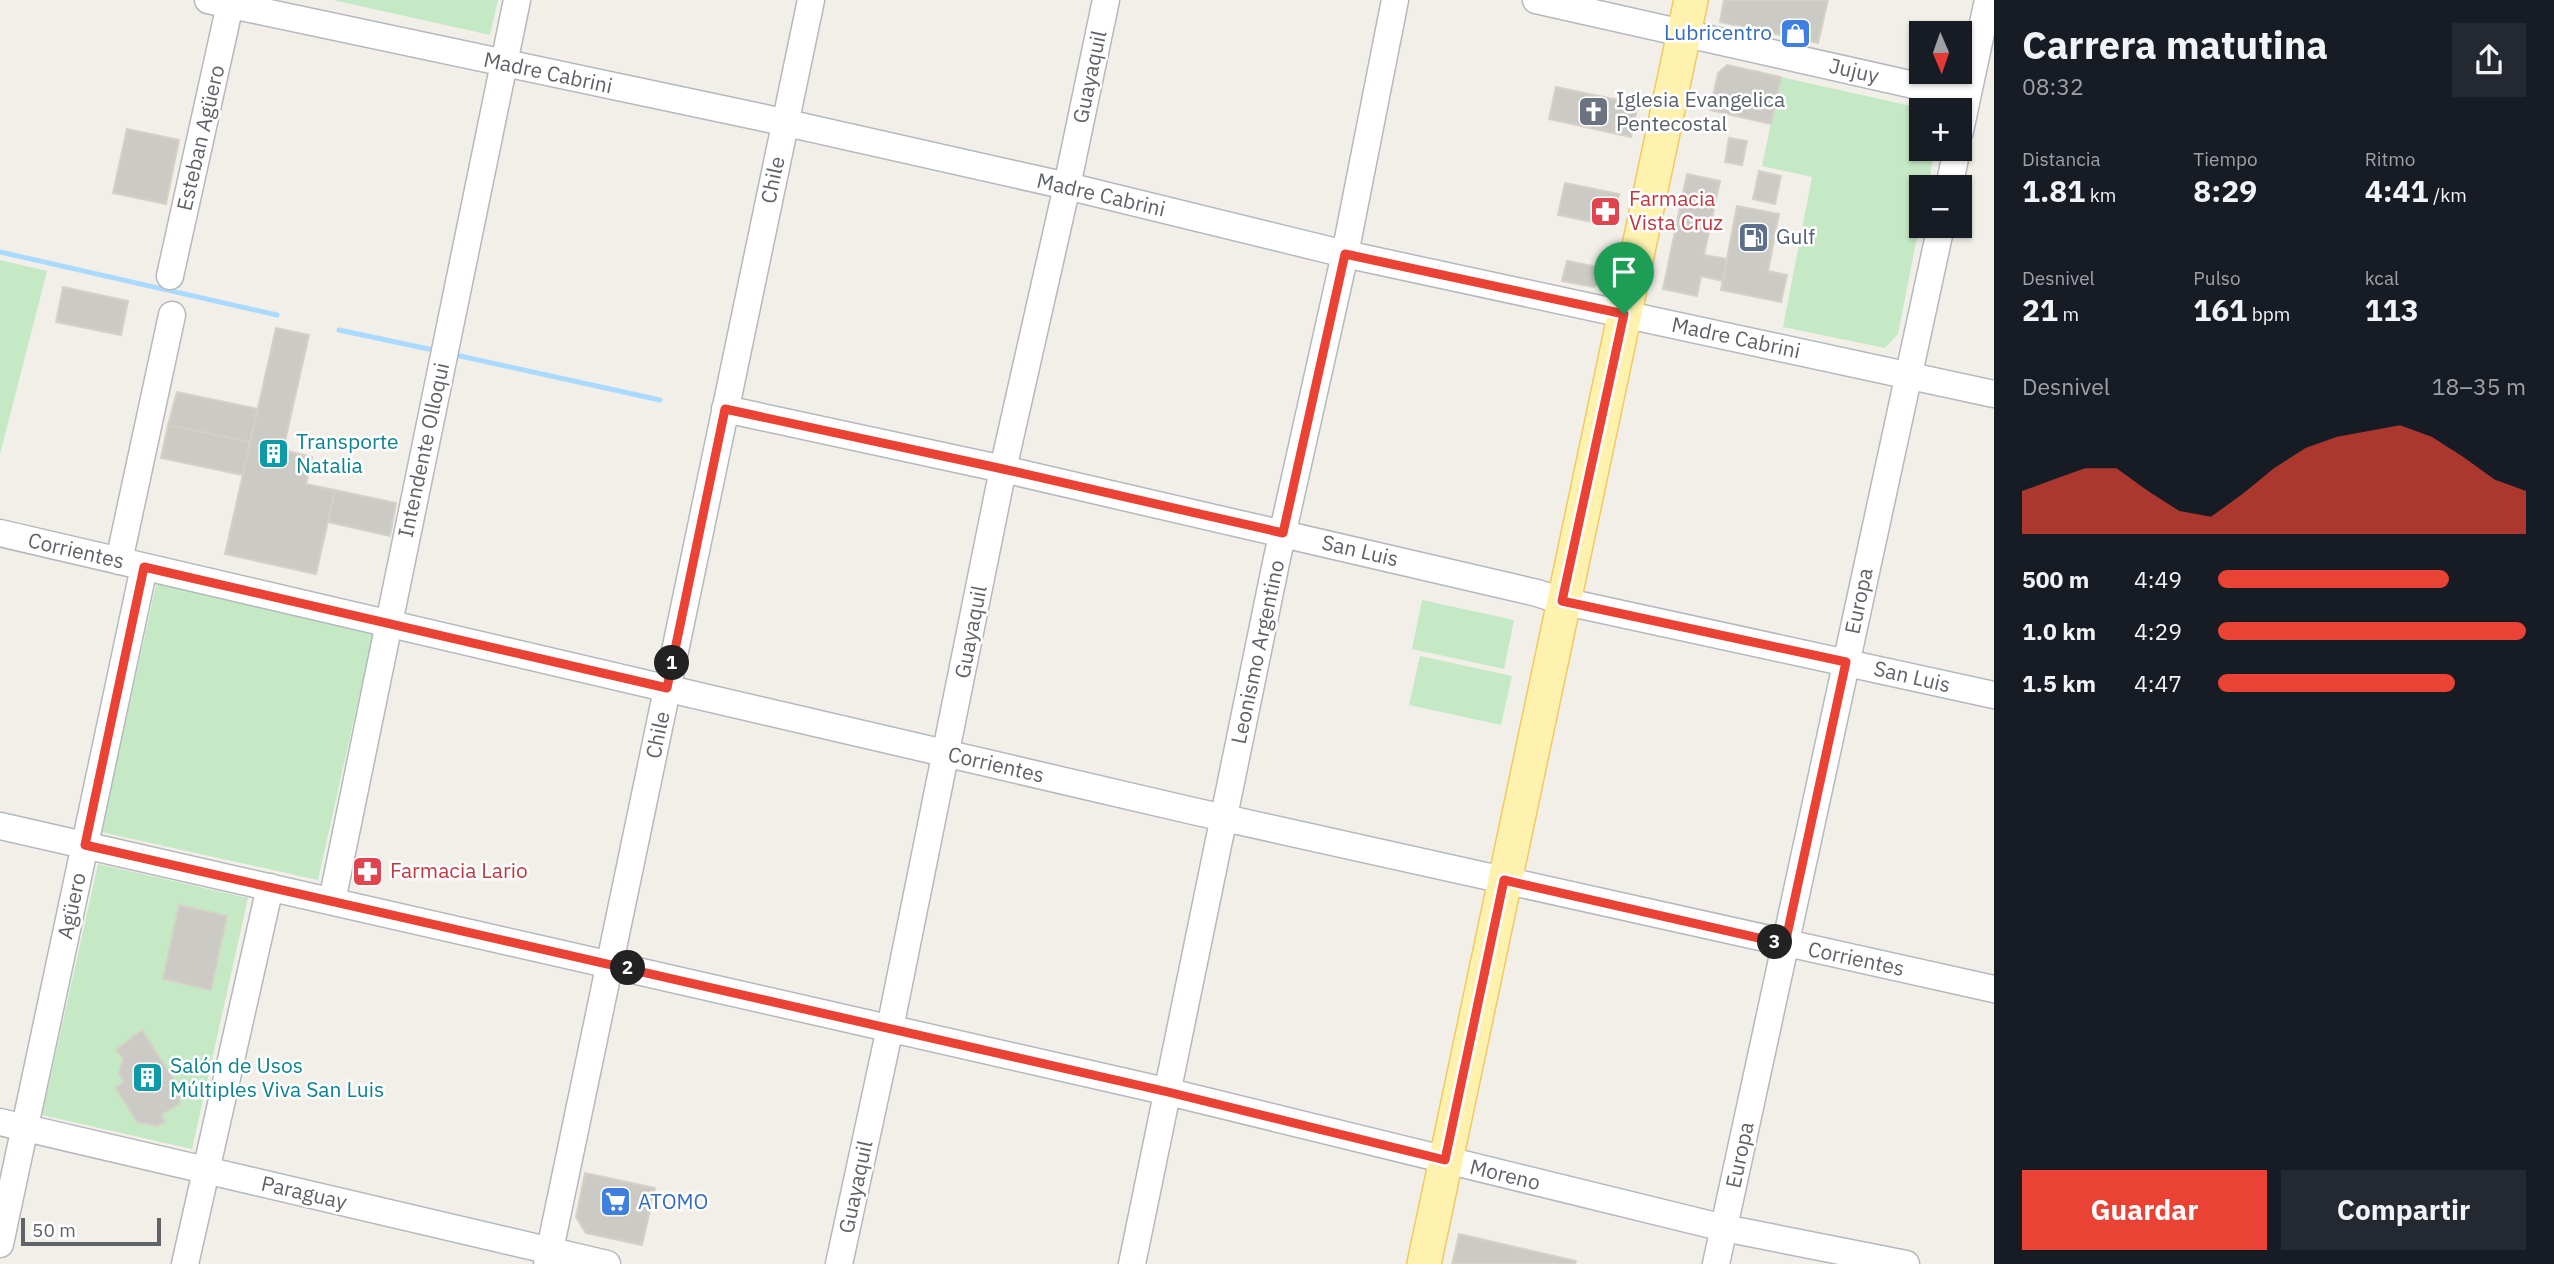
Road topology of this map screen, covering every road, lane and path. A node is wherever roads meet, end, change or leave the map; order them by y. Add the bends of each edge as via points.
1 (517, 0) edge
2 (811, 0) edge
3 (1106, 0) edge
4 (1395, 0) edge
5 (1536, 0) edge
6 (1691, 0) edge
7 (1988, 0) edge
8 (223, 2) edge
9 (1684, 33) junction
10 (503, 63) junction
11 (1966, 97) joint
12 (785, 123) junction
13 (1067, 186) junction
14 (1938, 238) edge
15 (1345, 254) junction
16 (170, 275) dead end
17 (1624, 314) junction
18 (172, 315) dead end
19 (1909, 374) junction
20 (1994, 394) edge
21 (725, 409) junction
22 (1003, 469) junction
23 (0, 533) edge
24 (1283, 533) junction
25 (132, 564) junction
26 (1562, 601) junction
27 (388, 624) junction
28 (1846, 662) junction
29 (667, 688) junction
30 (1994, 695) edge
31 (946, 753) junction
32 (1223, 817) junction
33 (0, 826) edge
34 (85, 845) junction
35 (1504, 880) junction
36 (270, 887) junction
37 (332, 901) junction
38 (1785, 944) junction
39 (610, 964) junction
40 (1994, 989) edge
41 (890, 1028) junction
42 (1168, 1092) junction
43 (12, 1125) edge
44 (1445, 1160) junction
45 (206, 1170) junction
46 (1724, 1228) junction
47 (0, 1244) edge
48 (549, 1258) edge
49 (185, 1264) edge
50 (607, 1264) edge
51 (839, 1264) edge
52 (1132, 1264) edge
53 (1424, 1264) edge
54 (1716, 1264) edge
55 (1906, 1264) edge

1 - 10 street, Intendente Olloqui
2 - 12 street, Chile
3 - 13 street, Guayaquil
4 - 15 street, Leonismo Argentino
5 - 9 street, Jujuy
6 - 9 main road
7 - 11 street
8 - 10 street, Madre Cabrini
8 - 16 street, Esteban Agüero
9 - 11 street, Jujuy
9 - 17 main road
10 - 12 street, Madre Cabrini
10 - 27 street, Intendente Olloqui
12 - 13 street, Madre Cabrini
12 - 21 street, Chile
13 - 15 street, Madre Cabrini
13 - 22 street, Guayaquil
14 - 19 street, Europa
15 - 17 street, Madre Cabrini
15 - 24 street, Leonismo Argentino
17 - 19 street, Madre Cabrini
17 - 26 main road
18 - 25 street, Agüero
19 - 20 street, Madre Cabrini
19 - 28 street, Europa
21 - 22 street, San Luis
21 - 29 street, Chile
22 - 24 street, San Luis
22 - 31 street, Guayaquil
23 - 25 street, Corrientes
24 - 26 street, San Luis
24 - 32 street, Leonismo Argentino
25 - 27 street, Corrientes
25 - 34 street, Agüero
26 - 28 street, San Luis
26 - 35 main road
27 - 29 street, Corrientes
27 - 37 street, Intendente Olloqui
28 - 30 street, San Luis
28 - 38 street, Europa
29 - 31 street, Corrientes
29 - 39 street, Chile
31 - 32 street, Corrientes
31 - 41 street, Guayaquil
32 - 35 street, Corrientes
32 - 42 street, Leonismo Argentino
33 - 34 street, Moreno
34 - 36 street, Moreno
34 - 43 street, Agüero
35 - 38 street, Corrientes
35 - 44 main road
36 - 37 street, Moreno
36 - 45 street
37 - 39 street, Moreno
38 - 40 street, Corrientes
38 - 46 street, Europa
39 - 41 street, Moreno
39 - 48 street, Chile
41 - 42 street, Moreno
41 - 51 street, Guayaquil
42 - 44 street, Moreno
42 - 52 street, Leonismo Argentino
43 - 45 street, Paraguay
43 - 47 street, Agüero
44 - 46 street, Moreno
44 - 53 main road
45 - 48 street, Paraguay
45 - 49 street
46 - 54 street, Europa
46 - 55 street, Moreno
48 - 50 street, Paraguay

